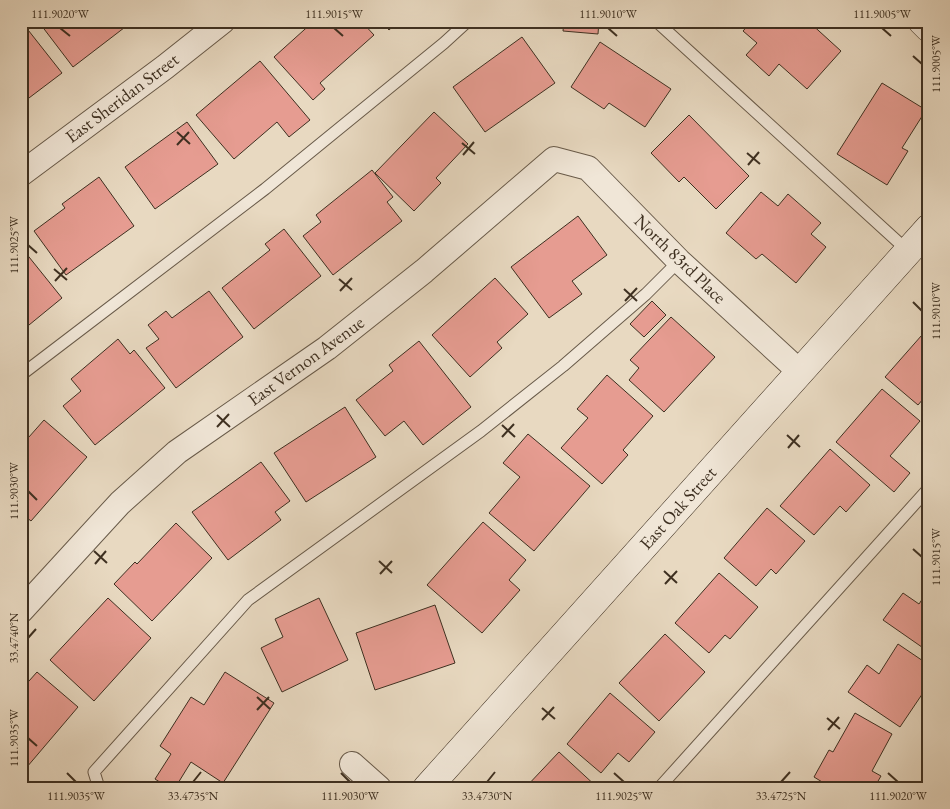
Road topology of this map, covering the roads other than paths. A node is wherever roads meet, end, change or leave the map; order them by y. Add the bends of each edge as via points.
1 (223, 21) edge
2 (468, 21) edge
3 (656, 21) edge
4 (922, 21) edge
5 (929, 28) edge
6 (554, 159) joint
7 (21, 174) edge
8 (929, 228) edge
9 (908, 251) junction
10 (679, 261) junction
11 (800, 372) junction
12 (21, 376) edge
13 (929, 488) edge
14 (21, 611) edge
15 (352, 764) dead end
16 (99, 788) edge
17 (379, 788) edge
18 (427, 788) edge
19 (659, 788) edge

1 - 7 street, East Sheridan Street
2 - 12 lane via 265,189
3 - 9 lane
4 - 5 street
6 - 10 street, North 83rd Place via 588,168
6 - 14 street, East Vernon Avenue via 424,271 327,348 177,452 120,504
8 - 9 street, East Oak Street
9 - 11 street, East Oak Street
10 - 11 street, North 83rd Place
10 - 16 lane via 563,366 482,431 248,600 94,772
11 - 18 street, East Oak Street
13 - 19 lane
15 - 17 street

